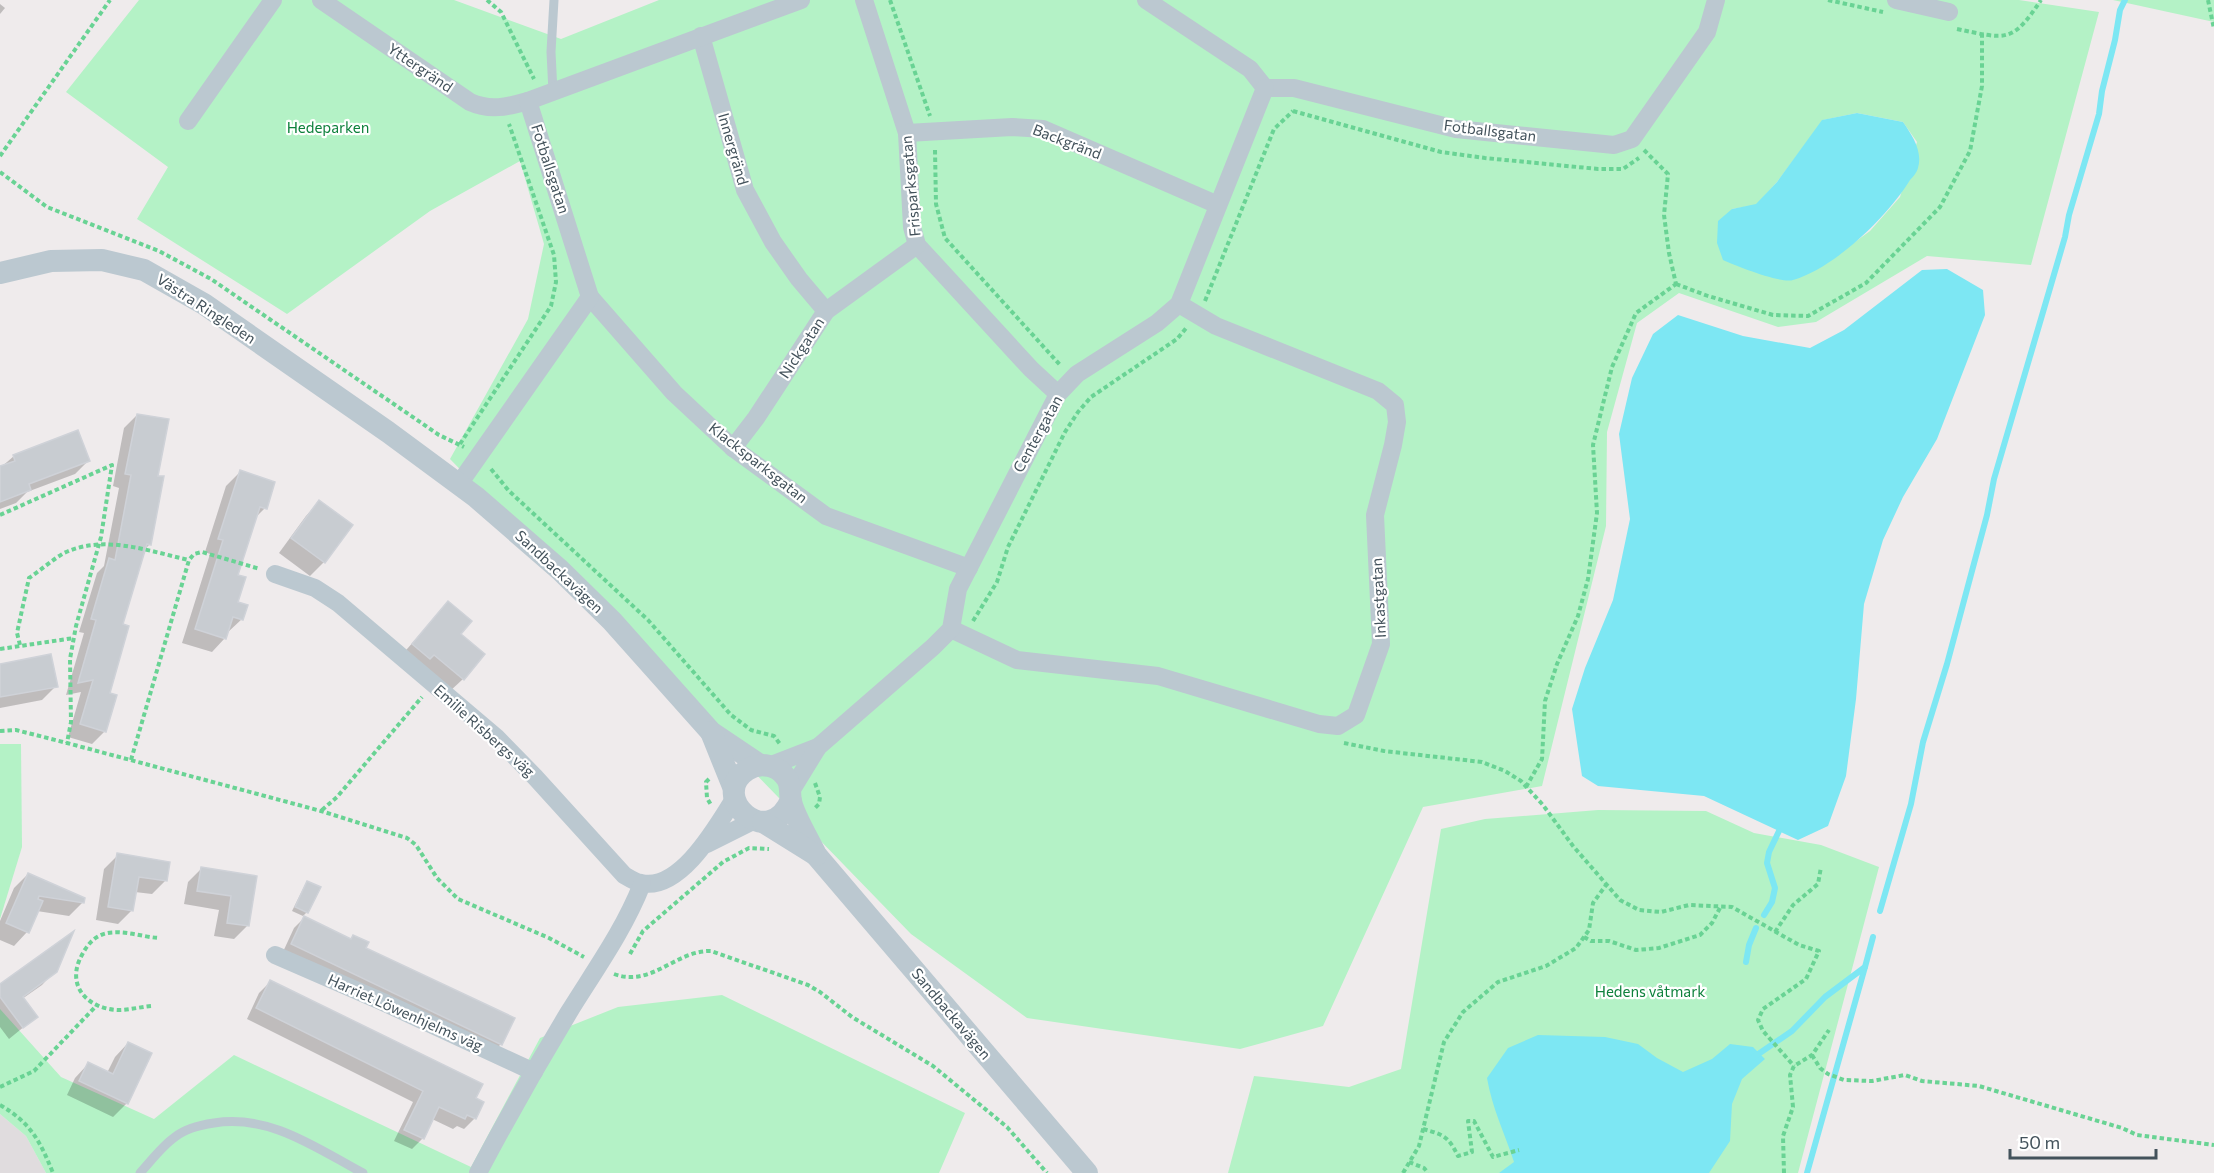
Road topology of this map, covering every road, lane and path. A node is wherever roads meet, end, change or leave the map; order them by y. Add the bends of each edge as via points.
1 (110, 0) edge
2 (273, 0) edge
3 (321, 0) edge
4 (487, 0) edge
5 (554, 0) edge
6 (801, 0) edge
7 (864, 0) edge
8 (890, 0) edge
9 (1146, 0) edge
10 (1716, 0) edge
11 (1896, 0) edge
12 (2208, 0) edge
13 (1949, 12) dead end
14 (2214, 29) edge
15 (1982, 34) dead end
16 (701, 36) junction
17 (534, 79) dead end
18 (1265, 88) junction
19 (553, 92) junction
20 (528, 101) junction
21 (503, 108) junction
22 (1293, 111) dead end
23 (188, 121) dead end
24 (933, 132) junction
25 (907, 133) junction
26 (1644, 150) dead end
27 (0, 156) edge
28 (0, 172) edge
29 (1218, 205) junction
30 (917, 245) junction
31 (0, 273) edge
32 (1676, 284) junction
33 (590, 297) junction
34 (1179, 304) junction
35 (826, 311) junction
36 (1196, 314) junction
37 (1073, 378) junction
38 (1058, 394) junction
39 (1091, 398) junction
40 (388, 432) joint
41 (460, 444) junction
42 (734, 448) junction
43 (478, 457) junction
44 (459, 484) junction
45 (0, 515) edge
46 (99, 544) junction
47 (189, 560) junction
48 (969, 568) junction
49 (275, 574) joint
50 (959, 632) junction
51 (74, 638) junction
52 (20, 645) junction
53 (0, 649) edge
54 (432, 684) junction
55 (0, 731) edge
56 (711, 732) junction
57 (1333, 741) dead end
58 (66, 743) junction
59 (131, 760) junction
60 (798, 764) junction
61 (765, 765) junction
62 (1526, 787) junction
63 (734, 794) junction
64 (791, 796) junction
65 (321, 811) junction
66 (758, 821) junction
67 (792, 828) junction
68 (706, 844) junction
69 (1821, 867) dead end
70 (642, 884) junction
71 (1606, 885) junction
72 (1721, 906) junction
73 (1775, 932) junction
74 (1584, 937) junction
75 (159, 938) dead end
76 (275, 955) dead end
77 (627, 958) dead end
78 (599, 965) junction
79 (622, 966) dead end
80 (617, 975) junction
81 (98, 1004) junction
82 (151, 1006) dead end
83 (1829, 1030) dead end
84 (1812, 1055) junction
85 (1794, 1066) junction
86 (534, 1072) junction
87 (0, 1087) edge
88 (0, 1105) edge
89 (1422, 1128) junction
90 (2214, 1145) edge
91 (1519, 1150) dead end
92 (1409, 1162) junction
93 (53, 1173) edge
94 (140, 1173) edge
95 (363, 1173) edge
96 (478, 1173) edge
97 (1047, 1173) edge
98 (1087, 1173) edge
99 (1402, 1173) edge
100 (1428, 1173) edge
101 (1784, 1173) edge

1 - 27 path
2 - 23 street
3 - 21 street, Yttergränd via 470,102 482,108
4 - 17 path via 501,12
5 - 19 lane
6 - 16 street
7 - 25 street, Frisparksgatan
8 - 24 path via 932,119
9 - 18 street via 1250,69
10 - 18 street, Fotballsgatan via 1707,32 1632,139 1614,145 1456,129 1294,88
11 - 13 street
12 - 14 path
15 - 32 path via 1982,86 1970,151 1940,207 1866,283 1808,316 1773,315
16 - 19 street
16 - 35 street, Innergränd via 745,190 773,242
18 - 29 street, Centergatan
19 - 20 street
20 - 21 street, Yttergränd
20 - 33 street, Fotballsgatan
21 - 41 path via 554,255 556,282 551,306
22 - 36 path via 1274,129 1207,298
24 - 25 street, Backgränd
24 - 29 street, Backgränd via 1012,126 1043,129
24 - 37 path via 936,204 945,238
25 - 30 street, Frisparksgatan via 912,226
26 - 32 path via 1668,174 1664,214
28 - 41 path via 47,207 159,251 211,279 439,435
29 - 34 street, Centergatan
30 - 35 street, Nickgatan
30 - 38 street, Frisparksgatan
31 - 40 street, Västra Ringleden via 51,261 84,259 144,270 204,304
32 - 62 path via 1636,313 1612,367 1593,445 1597,513 1588,579 1545,701 1542,759
33 - 42 street, Klacksparksgatan via 674,393
33 - 43 street
34 - 36 street, Inkastgatan
34 - 37 street, Centergatan
35 - 42 street, Nickgatan
36 - 39 path via 1177,339
36 - 50 street, Inkastgatan via 1216,326 1377,391 1395,405 1397,422 1375,515 1382,644 1356,715 1338,726 1319,724 1158,676 1017,660
37 - 38 street, Centergatan
37 - 39 path
38 - 48 street, Centergatan
39 - 50 path via 1065,432 1008,547 998,582
40 - 44 street, Sandbackavägen
41 - 43 path
42 - 48 street, Klacksparksgatan via 826,516
43 - 44 street
43 - 60 path via 509,491 648,620 731,715 751,730 774,736
44 - 56 street, Sandbackavägen via 560,570
45 - 46 path via 112,465
46 - 47 path
46 - 51 path
46 - 52 path via 65,553 29,578 17,633
47 - 49 path via 202,552
47 - 59 path
48 - 50 street, Centergatan via 958,589
49 - 54 street, Emilie Risbergs väg via 315,588 338,603
50 - 60 street via 933,647
51 - 52 path
51 - 58 path via 69,674 71,722
52 - 53 path
54 - 65 path
54 - 70 street, Emilie Risbergs väg via 496,737 624,875
55 - 58 path via 16,730
56 - 61 street, Sandbackavägen
56 - 63 street, Sandbackavägen
57 - 62 path via 1482,762 1505,771
58 - 59 path
59 - 65 path
60 - 61 street
60 - 64 street
60 - 67 path via 817,786 820,797 819,804
61 - 63 street via 744,772
61 - 64 street via 784,775
62 - 71 path
63 - 66 street via 744,816
63 - 68 street
64 - 66 street via 781,815
64 - 67 street
65 - 78 path via 406,838 416,845 437,878 458,899 549,938
66 - 67 street, Sandbackavägen
66 - 68 street
67 - 77 path via 770,848 749,848 723,862 643,931
67 - 98 street, Sandbackavägen
68 - 70 street via 666,880
69 - 73 path via 1818,884 1792,905
70 - 78 street
71 - 72 path via 1620,900 1640,910 1661,912 1689,905
71 - 74 path via 1593,903 1589,930
72 - 73 path via 1732,907
72 - 74 path via 1700,934 1659,948 1636,950
73 - 85 path via 1819,951 1806,979 1763,1009 1758,1020
74 - 89 path via 1576,948 1546,966 1498,982 1463,1012 1444,1042
75 - 81 path via 117,932 100,936 87,946 75,973 77,988 85,998
76 - 86 street, Harriet Löwenhjelms väg
78 - 80 path
78 - 86 street
79 - 80 path
80 - 97 path via 642,977 687,955 711,951 808,985 933,1066 1007,1127
81 - 82 path via 116,1010
81 - 87 path via 34,1071
83 - 84 path
84 - 85 path
84 - 90 path via 1820,1068 1844,1080 1872,1081 1905,1075 1922,1082 1979,1086 2137,1135
85 - 101 path via 1790,1075 1793,1107 1783,1136
86 - 96 street
88 - 93 path via 34,1132
89 - 91 path via 1444,1135 1458,1156 1472,1152 1468,1121 1474,1121 1493,1157
89 - 92 path via 1419,1146
92 - 99 path
92 - 100 path
94 - 95 lane via 175,1137 197,1125 252,1121 311,1143

